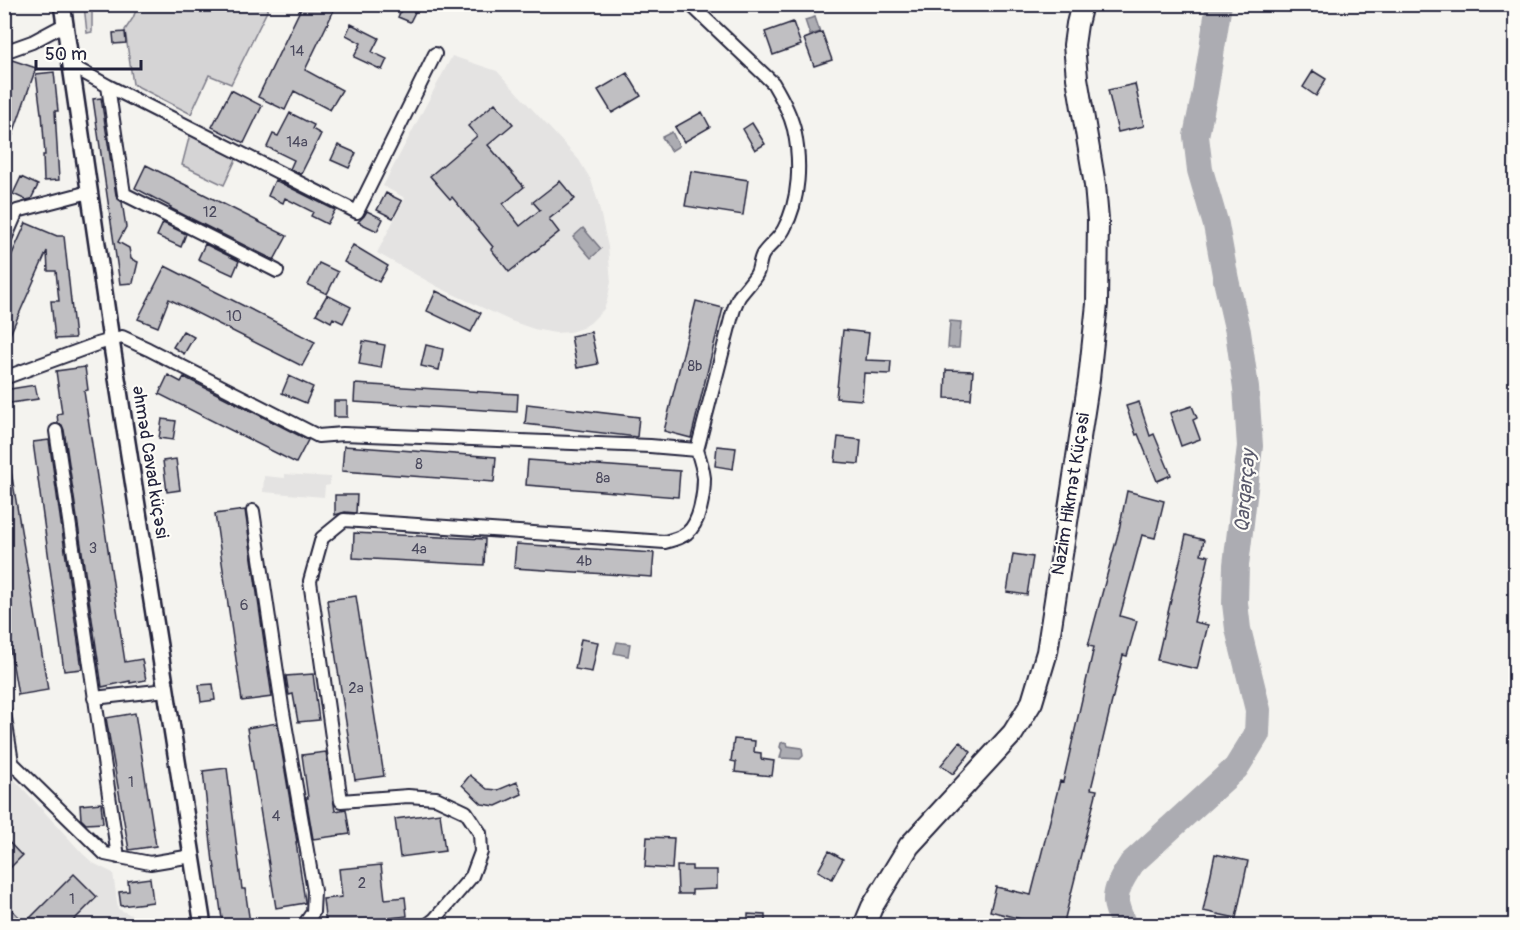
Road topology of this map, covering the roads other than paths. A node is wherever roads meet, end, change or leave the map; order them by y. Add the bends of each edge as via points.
1 (62, 4) edge
2 (690, 4) edge
3 (1082, 4) edge
4 (60, 27) dead end
5 (4, 52) edge
6 (435, 54) dead end
7 (72, 66) junction
8 (108, 86) junction
9 (89, 192) junction
10 (4, 241) edge
11 (277, 271) dead end
12 (111, 340) junction
13 (4, 378) edge
14 (56, 431) dead end
15 (697, 450) junction
16 (253, 511) dead end
17 (166, 690) junction
18 (94, 698) junction
19 (4, 712) edge
20 (8, 758) edge
21 (192, 856) junction
22 (118, 857) junction
23 (304, 925) edge
24 (203, 926) edge
25 (426, 926) edge
26 (864, 926) edge

1 - 7 street, Əhməd Cavad küçəsi
2 - 15 street via 773,83 794,128 798,150 791,213 780,235 762,255 758,273 739,298 730,319
3 - 26 main road, Nazim Hikmət Küçəsi via 1074,45 1095,186 1097,304 1047,652 1032,702 1013,733 909,846
4 - 5 street
6 - 8 street via 357,212
7 - 8 street
7 - 9 street, Əhməd Cavad küçəsi
8 - 11 street via 124,194
9 - 10 street via 17,211
9 - 12 street, Əhməd Cavad küçəsi
12 - 13 street
12 - 15 street via 122,337 148,349 318,436
12 - 17 street, Əhməd Cavad küçəsi
14 - 18 street
15 - 25 street via 704,479 698,516 689,532 665,542 344,520 322,538 310,581 341,801 436,798 466,812 480,833 481,852 472,876
16 - 23 street via 314,891 313,912
17 - 18 street
17 - 21 street, Əhməd Cavad küçəsi
18 - 22 street
19 - 20 street
20 - 22 street via 105,854
21 - 22 street via 150,863
21 - 24 street, Əhməd Cavad küçəsi

